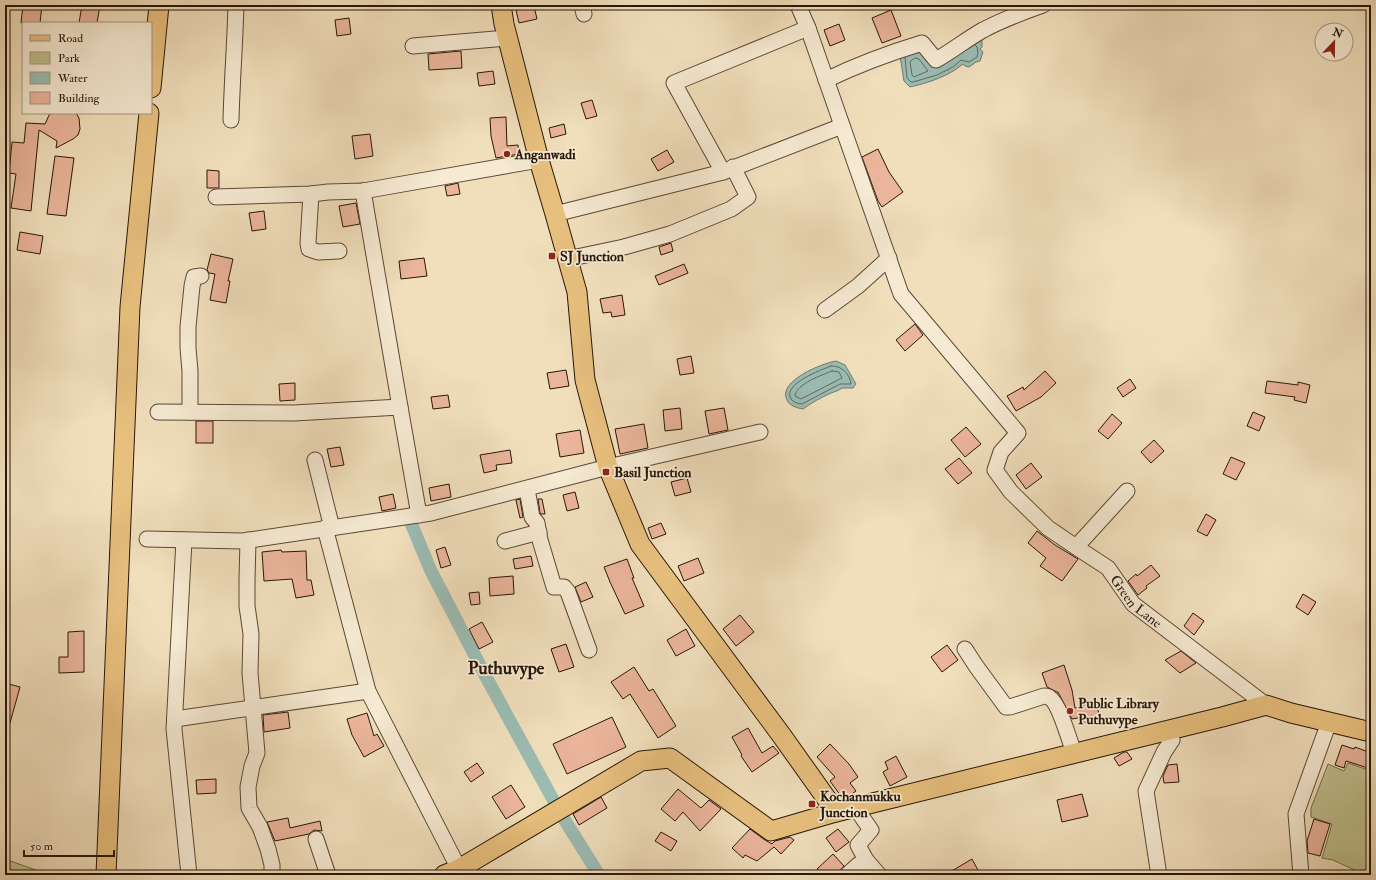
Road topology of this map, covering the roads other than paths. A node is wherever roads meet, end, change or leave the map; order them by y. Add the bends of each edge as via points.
1 (159, 5) edge
2 (236, 5) edge
3 (501, 5) edge
4 (798, 5) edge
5 (1043, 5) edge
6 (808, 28) junction
7 (508, 38) junction
8 (413, 46) dead end
9 (152, 78) edge
10 (826, 80) junction
11 (149, 114) edge
12 (231, 120) dead end
13 (842, 126) junction
14 (539, 160) junction
15 (728, 170) junction
16 (363, 191) junction
17 (311, 194) junction
18 (216, 197) dead end
19 (555, 214) junction
20 (339, 251) dead end
21 (889, 258) junction
22 (567, 259) junction
23 (201, 276) dead end
24 (825, 310) dead end
25 (400, 407) junction
26 (158, 412) dead end
27 (190, 412) junction
28 (760, 432) dead end
29 (315, 460) dead end
30 (608, 467) junction
31 (527, 489) junction
32 (1127, 491) dead end
33 (419, 515) junction
34 (328, 528) junction
35 (538, 532) junction
36 (147, 539) dead end
37 (184, 540) junction
38 (248, 540) junction
39 (505, 541) dead end
40 (1076, 547) junction
41 (965, 649) dead end
42 (590, 650) dead end
43 (368, 691) junction
44 (1266, 705) junction
45 (253, 708) junction
46 (175, 719) junction
47 (1329, 722) junction
48 (1165, 731) junction
49 (1371, 732) edge
50 (1074, 753) junction
51 (855, 807) junction
52 (836, 812) junction
53 (316, 839) dead end
54 (866, 860) junction
55 (1158, 869) dead end
56 (452, 872) edge
57 (106, 875) edge
58 (189, 875) edge
59 (272, 875) edge
60 (328, 875) edge
61 (847, 875) edge
62 (879, 875) edge
63 (1300, 875) edge

1 - 9 main road
2 - 12 street
3 - 7 main road
4 - 6 street
5 - 10 street via 983,31 936,60 922,43 852,67
6 - 10 street
6 - 15 street via 674,83
7 - 8 street
7 - 14 main road
10 - 13 street
11 - 57 main road via 130,307
13 - 15 street
13 - 21 street
14 - 16 street
14 - 19 main road
15 - 19 street
15 - 22 street via 748,197 732,209 670,234
16 - 17 street
16 - 25 street
17 - 18 street
17 - 20 street via 309,249 318,252
19 - 22 main road
21 - 24 street
21 - 40 street, Green Lane via 901,294 1018,433 1001,452 996,470 1012,492 1048,528
22 - 30 main road via 577,292 585,380
23 - 27 street via 194,277 188,327
25 - 27 street via 294,413
25 - 33 street
26 - 27 street
28 - 30 street
29 - 34 street
30 - 31 street
30 - 52 main road via 640,544
31 - 33 street
31 - 35 street via 532,517 537,523
32 - 40 street
33 - 34 street
34 - 38 street
34 - 43 street
35 - 39 street
35 - 42 street via 554,587 564,587 568,592
36 - 37 street
37 - 38 street
37 - 46 street
38 - 45 street via 246,580 251,634 250,673
40 - 44 street, Green Lane via 1108,568 1133,604
41 - 50 street via 1006,707 1044,696 1053,700
43 - 45 street
43 - 56 street
44 - 47 main road
44 - 48 main road
45 - 46 street
45 - 59 street via 258,752 248,787 249,808 268,849
46 - 58 street
47 - 49 main road
47 - 63 street via 1296,814
48 - 50 main road
48 - 55 street via 1172,740 1146,791
50 - 51 main road
51 - 52 main road
51 - 54 street via 871,830 858,845
52 - 56 main road via 771,831 670,758 642,761
53 - 60 street
54 - 61 street
54 - 62 street

